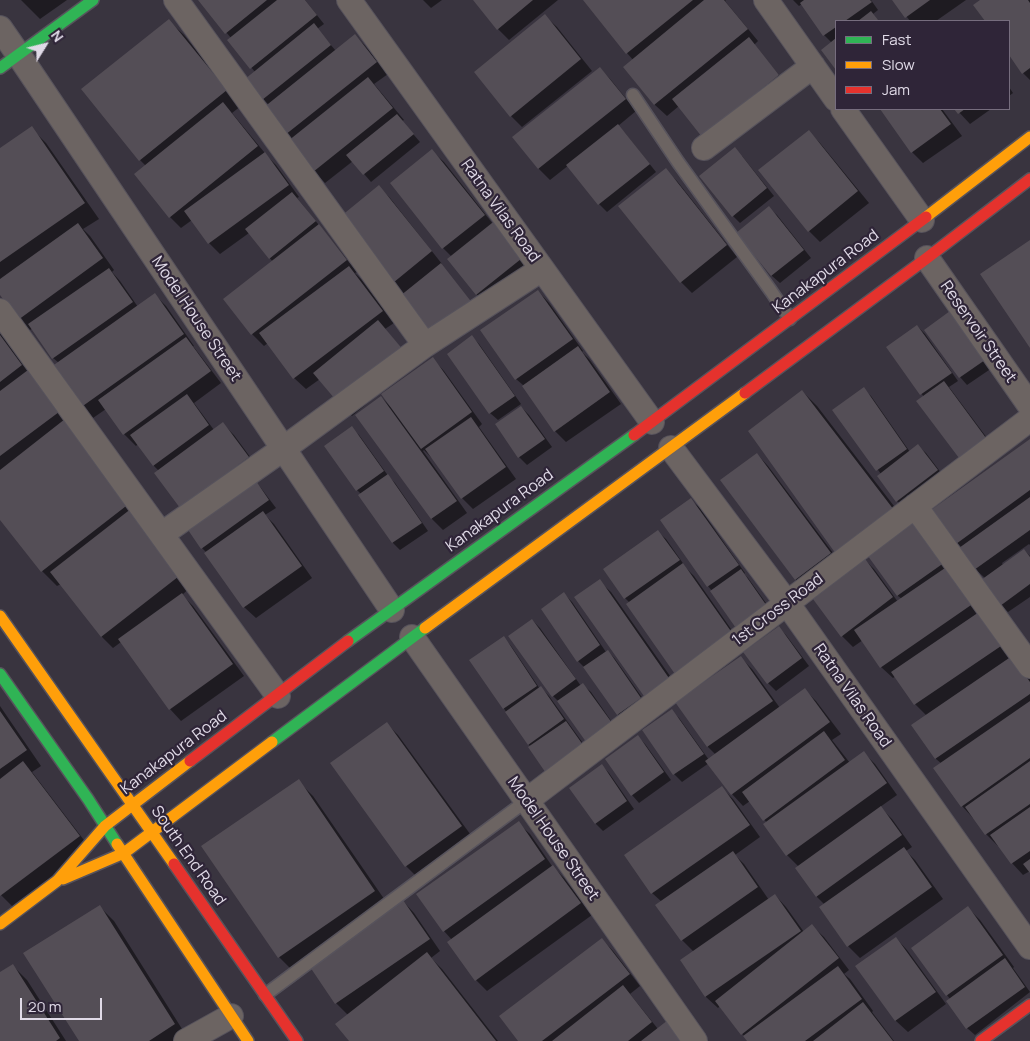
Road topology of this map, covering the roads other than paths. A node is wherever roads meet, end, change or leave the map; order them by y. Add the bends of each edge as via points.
1 (93, 0) edge
2 (176, 0) edge
3 (349, 0) edge
4 (766, 0) edge
5 (0, 28) edge
6 (9, 61) edge
7 (813, 66) junction
8 (633, 95) dead end
9 (835, 98) edge
10 (844, 110) edge
11 (1030, 137) edge
12 (704, 148) dead end
13 (1030, 179) edge
14 (922, 220) junction
15 (927, 258) junction
16 (542, 269) junction
17 (0, 311) edge
18 (790, 320) junction
19 (424, 345) junction
20 (1030, 406) edge
21 (1030, 419) edge
22 (652, 422) junction
23 (671, 448) junction
24 (283, 449) junction
25 (916, 506) junction
26 (162, 534) junction
27 (787, 603) junction
28 (392, 610) junction
29 (0, 616) edge
30 (412, 637) junction
31 (1030, 666) edge
32 (0, 674) edge
33 (278, 696) junction
34 (526, 801) junction
35 (132, 805) junction
36 (104, 826) junction
37 (152, 832) junction
38 (124, 853) junction
39 (56, 881) junction
40 (0, 924) edge
41 (1030, 947) edge
42 (265, 995) junction
43 (1030, 1005) edge
44 (231, 1016) junction
45 (186, 1041) edge
46 (248, 1041) edge
47 (297, 1041) edge
48 (695, 1041) edge
49 (982, 1041) edge

1 - 6 main road
2 - 19 street
3 - 16 street, Ratna Vilas Road
4 - 7 street
5 - 6 street, Model House Street
6 - 24 street, Model House Street
7 - 9 street
7 - 12 street
8 - 18 lane
10 - 14 street
11 - 14 main road, Kanakapura Road
13 - 15 main road
14 - 18 main road, Kanakapura Road
15 - 20 street, Reservoir Street
15 - 23 main road
16 - 19 street
16 - 22 street, Ratna Vilas Road
17 - 26 street
18 - 22 main road, Kanakapura Road
19 - 24 street
21 - 25 street, 1st Cross Road
22 - 28 main road, Kanakapura Road
23 - 27 street, Ratna Vilas Road
23 - 30 main road
24 - 26 street
24 - 28 street, Model House Street
25 - 27 street, 1st Cross Road
25 - 31 street
26 - 33 street
27 - 34 street, 1st Cross Road
27 - 41 street, Ratna Vilas Road
28 - 33 main road, Kanakapura Road
29 - 35 main road, South End Road
30 - 34 street, Model House Street
30 - 37 main road
32 - 36 main road
33 - 35 main road, Kanakapura Road
34 - 42 lane
34 - 48 street, Model House Street
35 - 36 main road, Kanakapura Road
35 - 37 main road, South End Road
36 - 38 main road
36 - 39 main road, Kanakapura Road
37 - 38 main road
37 - 42 main road, South End Road
38 - 39 main road
38 - 44 main road
39 - 40 main road, Kanakapura Road
42 - 47 main road, South End Road
43 - 49 main road
44 - 45 street
44 - 46 main road

